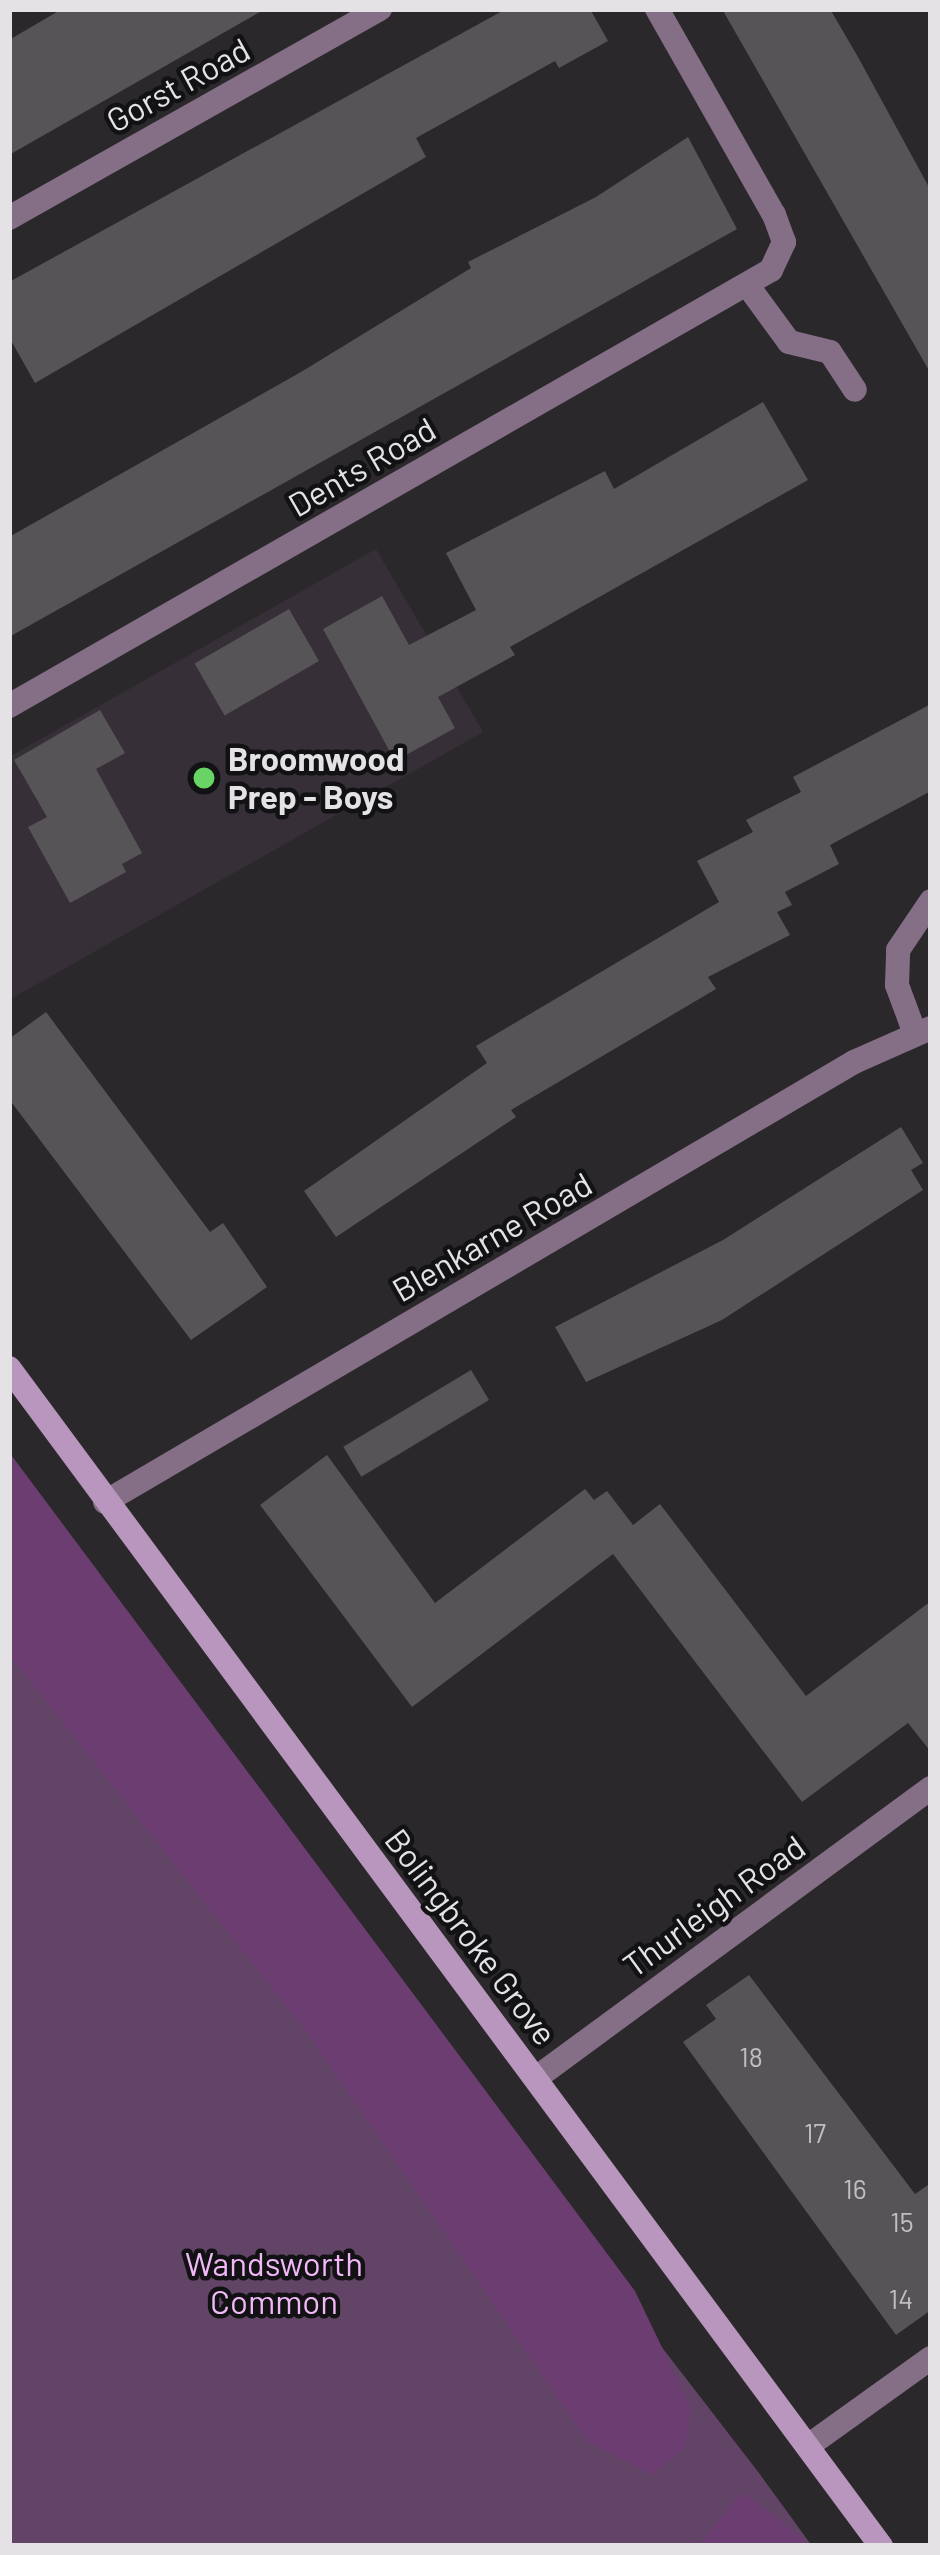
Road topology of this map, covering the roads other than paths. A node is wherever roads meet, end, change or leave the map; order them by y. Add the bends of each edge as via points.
1 (380, 9) edge
2 (657, 9) edge
3 (9, 218) edge
4 (748, 286) junction
5 (855, 390) dead end
6 (9, 706) edge
7 (931, 902) edge
8 (922, 1030) edge
9 (9, 1368) edge
10 (105, 1502) junction
11 (931, 1788) edge
12 (536, 2078) junction
13 (931, 2358) edge
14 (808, 2446) junction
15 (881, 2546) edge

1 - 3 street, Gorst Road
2 - 4 street via 784,242 771,270
4 - 5 street via 789,342 830,352
4 - 6 street, Dents Road
7 - 8 street, Blenkarne Road via 898,950 897,985
8 - 10 street, Blenkarne Road
9 - 10 main road, Bolingbroke Grove
10 - 12 main road, Bolingbroke Grove
11 - 12 street, Thurleigh Road
12 - 14 main road, Bolingbroke Grove
13 - 14 street
14 - 15 main road, Bolingbroke Grove

